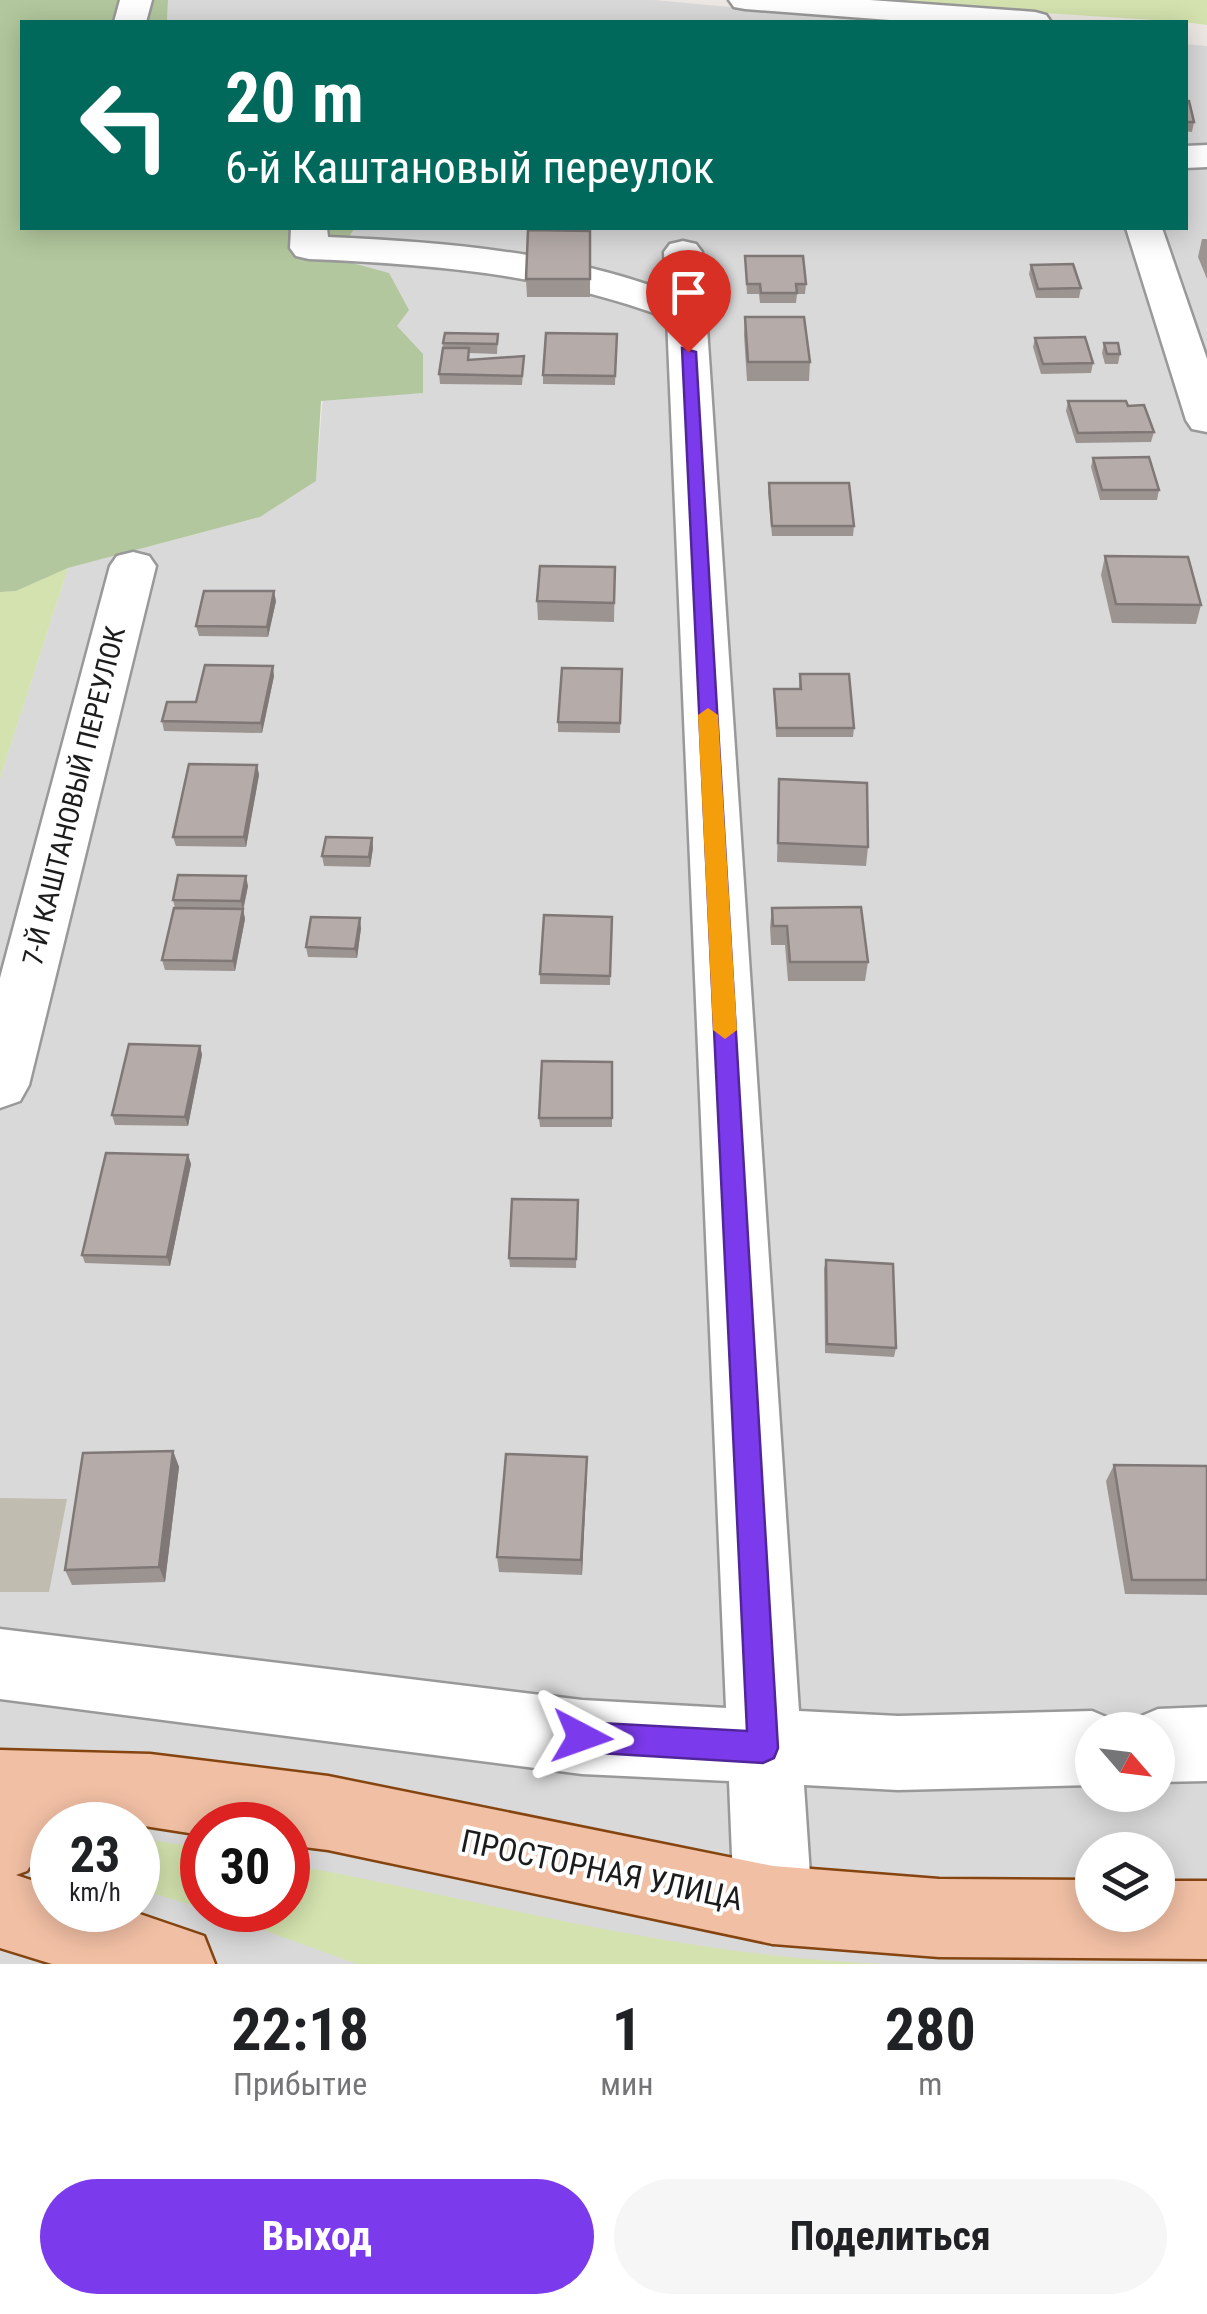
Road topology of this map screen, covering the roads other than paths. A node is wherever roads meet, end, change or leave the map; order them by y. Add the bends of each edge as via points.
1 (745, 0) edge
2 (1009, 20) edge
3 (309, 230) edge
4 (1145, 230) edge
5 (682, 252) dead end
6 (686, 312) junction
7 (1207, 420) edge
8 (133, 566) dead end
9 (0, 1085) edge
10 (0, 1664) edge
11 (1207, 1744) edge
12 (1175, 1745) edge
13 (763, 1748) junction
14 (1075, 1748) edge
15 (32, 1788) edge
16 (0, 1844) edge
17 (10, 1901) edge
18 (772, 1905) junction
19 (1207, 1920) edge
20 (176, 1964) edge

1 - 2 street
3 - 6 street via 309,248 429,251 539,268 626,287
4 - 7 street
5 - 6 street
6 - 13 street
8 - 9 street, 7-Й КАШТАНОВЫЙ ПЕРЕУЛОК
10 - 13 street via 582,1737
11 - 12 street
13 - 14 street
13 - 18 street
15 - 16 main road
15 - 18 main road, ПРОСТОРНАЯ УЛИЦА via 150,1792 328,1813
17 - 20 main road
18 - 19 main road, ПРОСТОРНАЯ УЛИЦА via 939,1918

